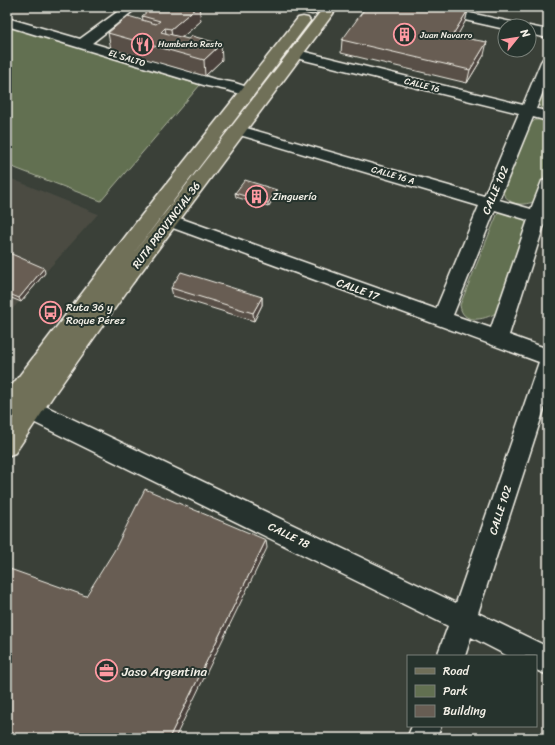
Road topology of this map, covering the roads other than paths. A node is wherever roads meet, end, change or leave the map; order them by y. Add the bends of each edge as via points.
1 (132, 7) edge
2 (331, 7) edge
3 (425, 7) edge
4 (309, 8) edge
5 (7, 22) edge
6 (497, 23) edge
7 (537, 32) edge
8 (548, 34) edge
9 (82, 44) junction
10 (297, 54) junction
11 (548, 62) edge
12 (248, 92) junction
13 (528, 111) junction
14 (548, 116) edge
15 (238, 130) junction
16 (548, 185) edge
17 (489, 203) junction
18 (543, 218) edge
19 (168, 220) junction
20 (441, 318) junction
21 (497, 339) junction
22 (548, 357) edge
23 (548, 365) edge
24 (14, 405) edge
25 (7, 446) edge
26 (464, 620) junction
27 (451, 655) edge
28 (536, 655) edge
29 (537, 656) edge
30 (548, 661) edge
31 (427, 727) edge
32 (422, 738) edge

1 - 9 street
2 - 10 main road, RUTA PROVINCIAL 36
3 - 6 street
4 - 12 main road, RUTA PROVINCIAL 36
5 - 9 street, EL SALTO
7 - 8 street
9 - 12 street, EL SALTO
10 - 13 street, CALLE 16
10 - 15 main road, RUTA PROVINCIAL 36
11 - 13 street, CALLE 102
12 - 24 main road, RUTA PROVINCIAL 36 via 144,225
13 - 14 street, CALLE 16
13 - 17 street, CALLE 102
15 - 17 street, CALLE 16 A
15 - 19 main road, RUTA PROVINCIAL 36
16 - 18 street
17 - 18 street, CALLE 16 A
17 - 20 street, CALLE 102
18 - 21 street
19 - 20 street, CALLE 17
19 - 24 main road, RUTA PROVINCIAL 36
20 - 21 street, CALLE 17
21 - 22 street, CALLE 17
23 - 26 street, CALLE 102
24 - 25 main road, RUTA PROVINCIAL 36
24 - 26 street, CALLE 18
26 - 27 street, CALLE 102
26 - 28 street, CALLE 18
29 - 30 street, CALLE 18
31 - 32 street

